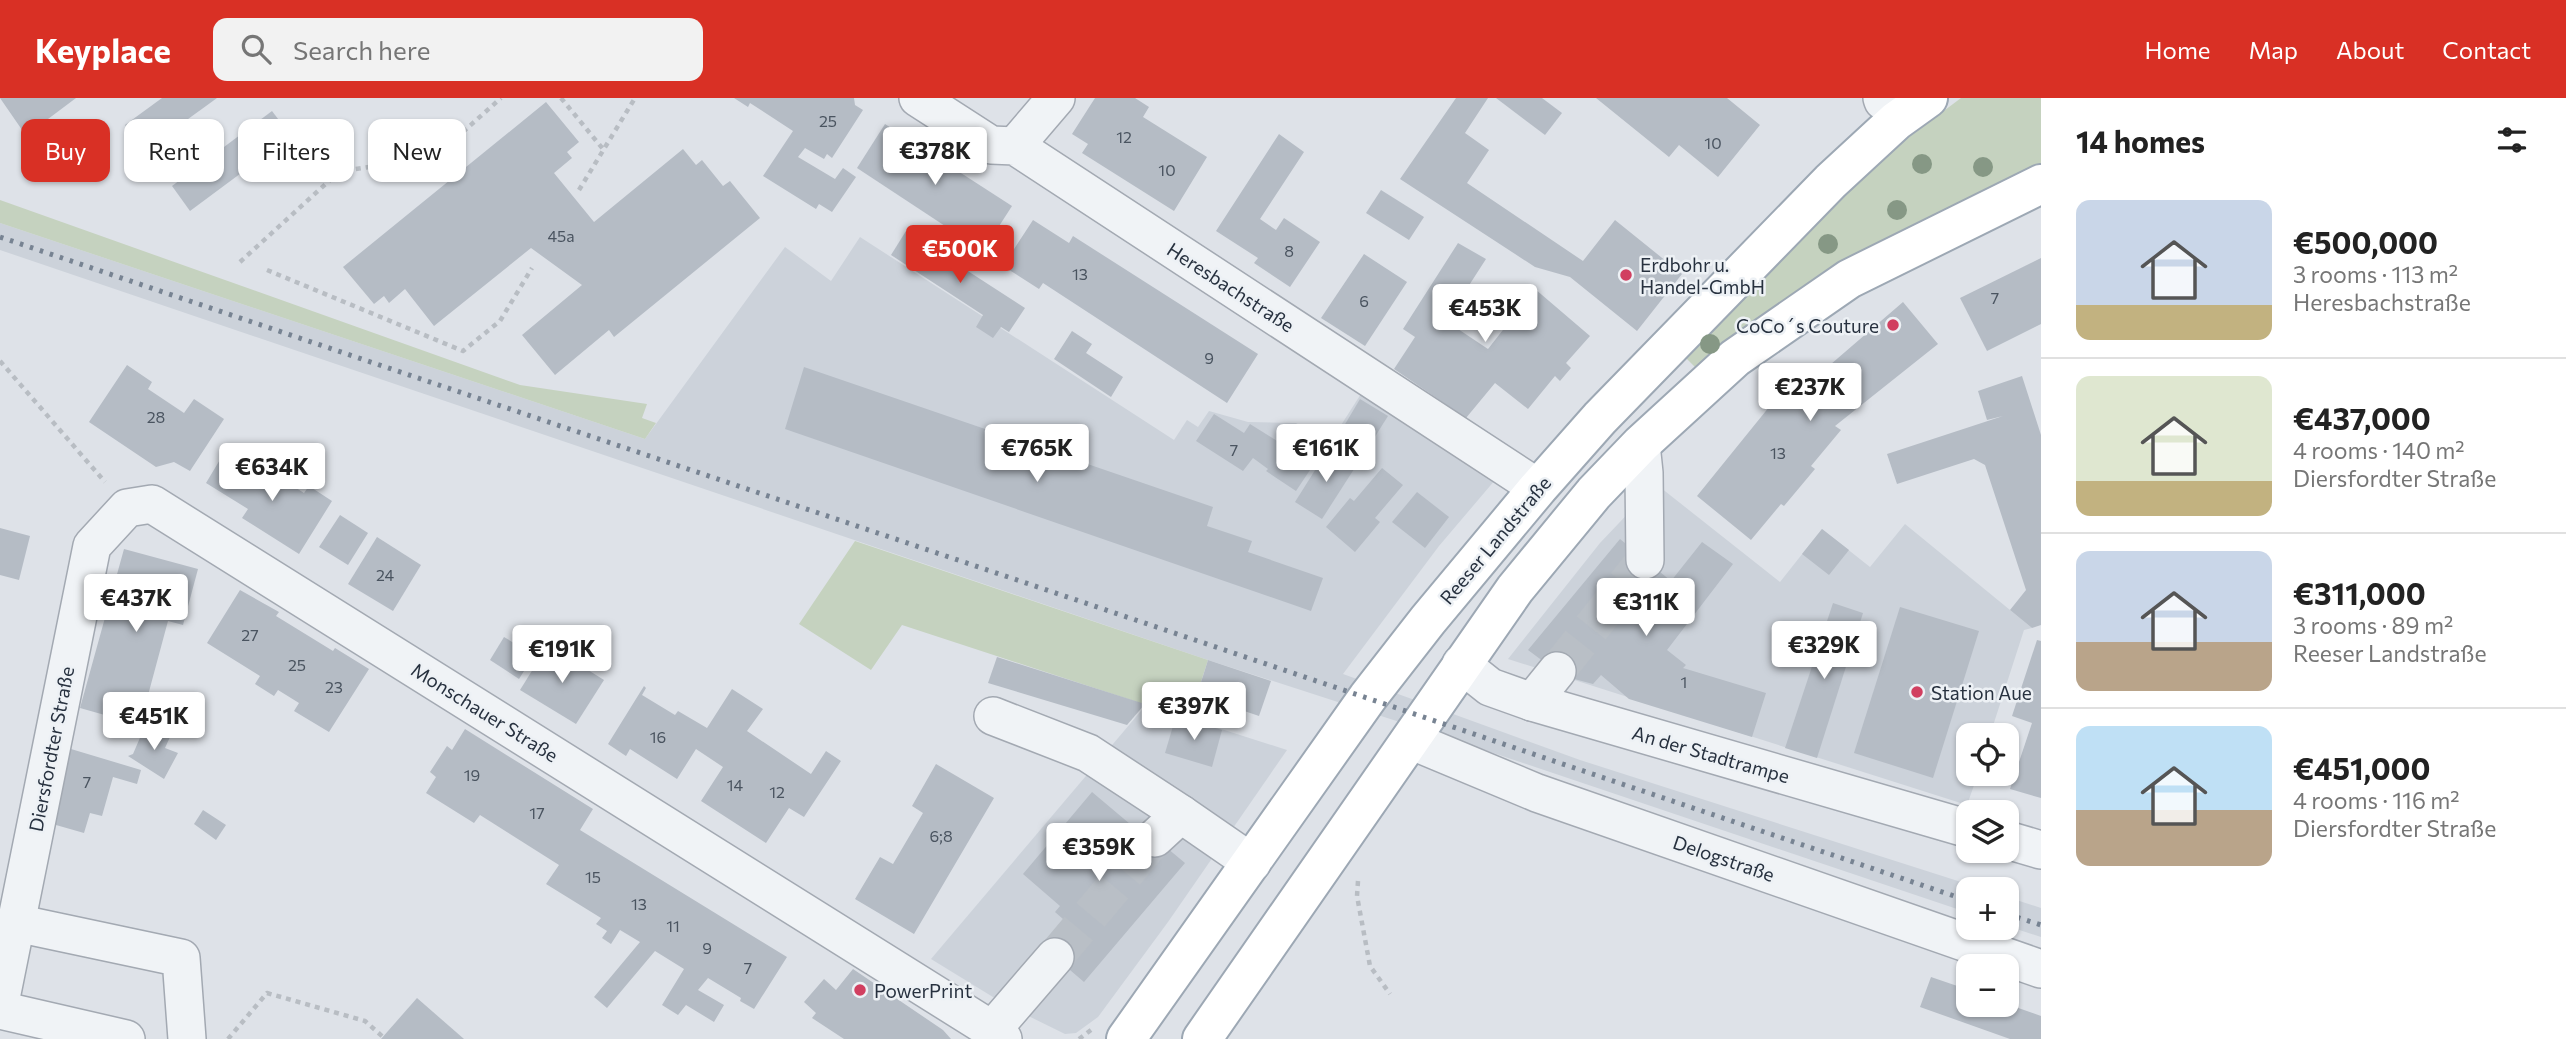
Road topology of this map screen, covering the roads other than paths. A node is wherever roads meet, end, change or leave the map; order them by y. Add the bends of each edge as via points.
1 (918, 98) edge
2 (1056, 98) edge
3 (1928, 98) edge
4 (1015, 146) junction
5 (2041, 184) edge
6 (1640, 444) junction
7 (1538, 488) junction
8 (127, 508) joint
9 (1645, 560) tunnel mouth
10 (1461, 664) junction
11 (1557, 671) tunnel mouth
12 (1532, 702) junction
13 (993, 716) dead end
14 (1353, 717) junction
15 (1410, 740) junction
16 (1181, 814) junction
17 (1956, 825) edge
18 (1155, 838) tunnel mouth
19 (2019, 844) edge
20 (2041, 850) edge
21 (1252, 863) junction
22 (16, 923) junction
23 (1055, 957) tunnel mouth
24 (2041, 969) edge
25 (0, 1003) edge
26 (0, 1010) edge
27 (998, 1034) edge
28 (126, 1039) edge
29 (187, 1039) edge
30 (1126, 1039) edge
31 (1202, 1039) edge

1 - 4 street, Heresbachstraße via 991,145
2 - 4 street
3 - 7 main road, Reeser Landstraße via 1831,181
4 - 7 street, Heresbachstraße
5 - 6 main road via 1850,279 1735,358
6 - 9 street
6 - 10 main road via 1515,589
7 - 14 main road, Reeser Landstraße
8 - 22 street, Diersfordter Straße via 92,546
8 - 27 street, Monschauer Straße via 152,503
10 - 12 street, An der Stadtrampe via 1490,687
10 - 15 main road
11 - 12 street
12 - 17 street, An der Stadtrampe
13 - 16 street via 1088,753
14 - 15 main road
14 - 21 main road, Reeser Landstraße
15 - 24 street, Delogstraße via 1537,793
15 - 31 main road
16 - 18 street
16 - 21 street
19 - 20 street
21 - 30 main road, Reeser Landstraße
22 - 25 street, Diersfordter Straße
22 - 29 street via 181,958
23 - 27 street
26 - 28 street

